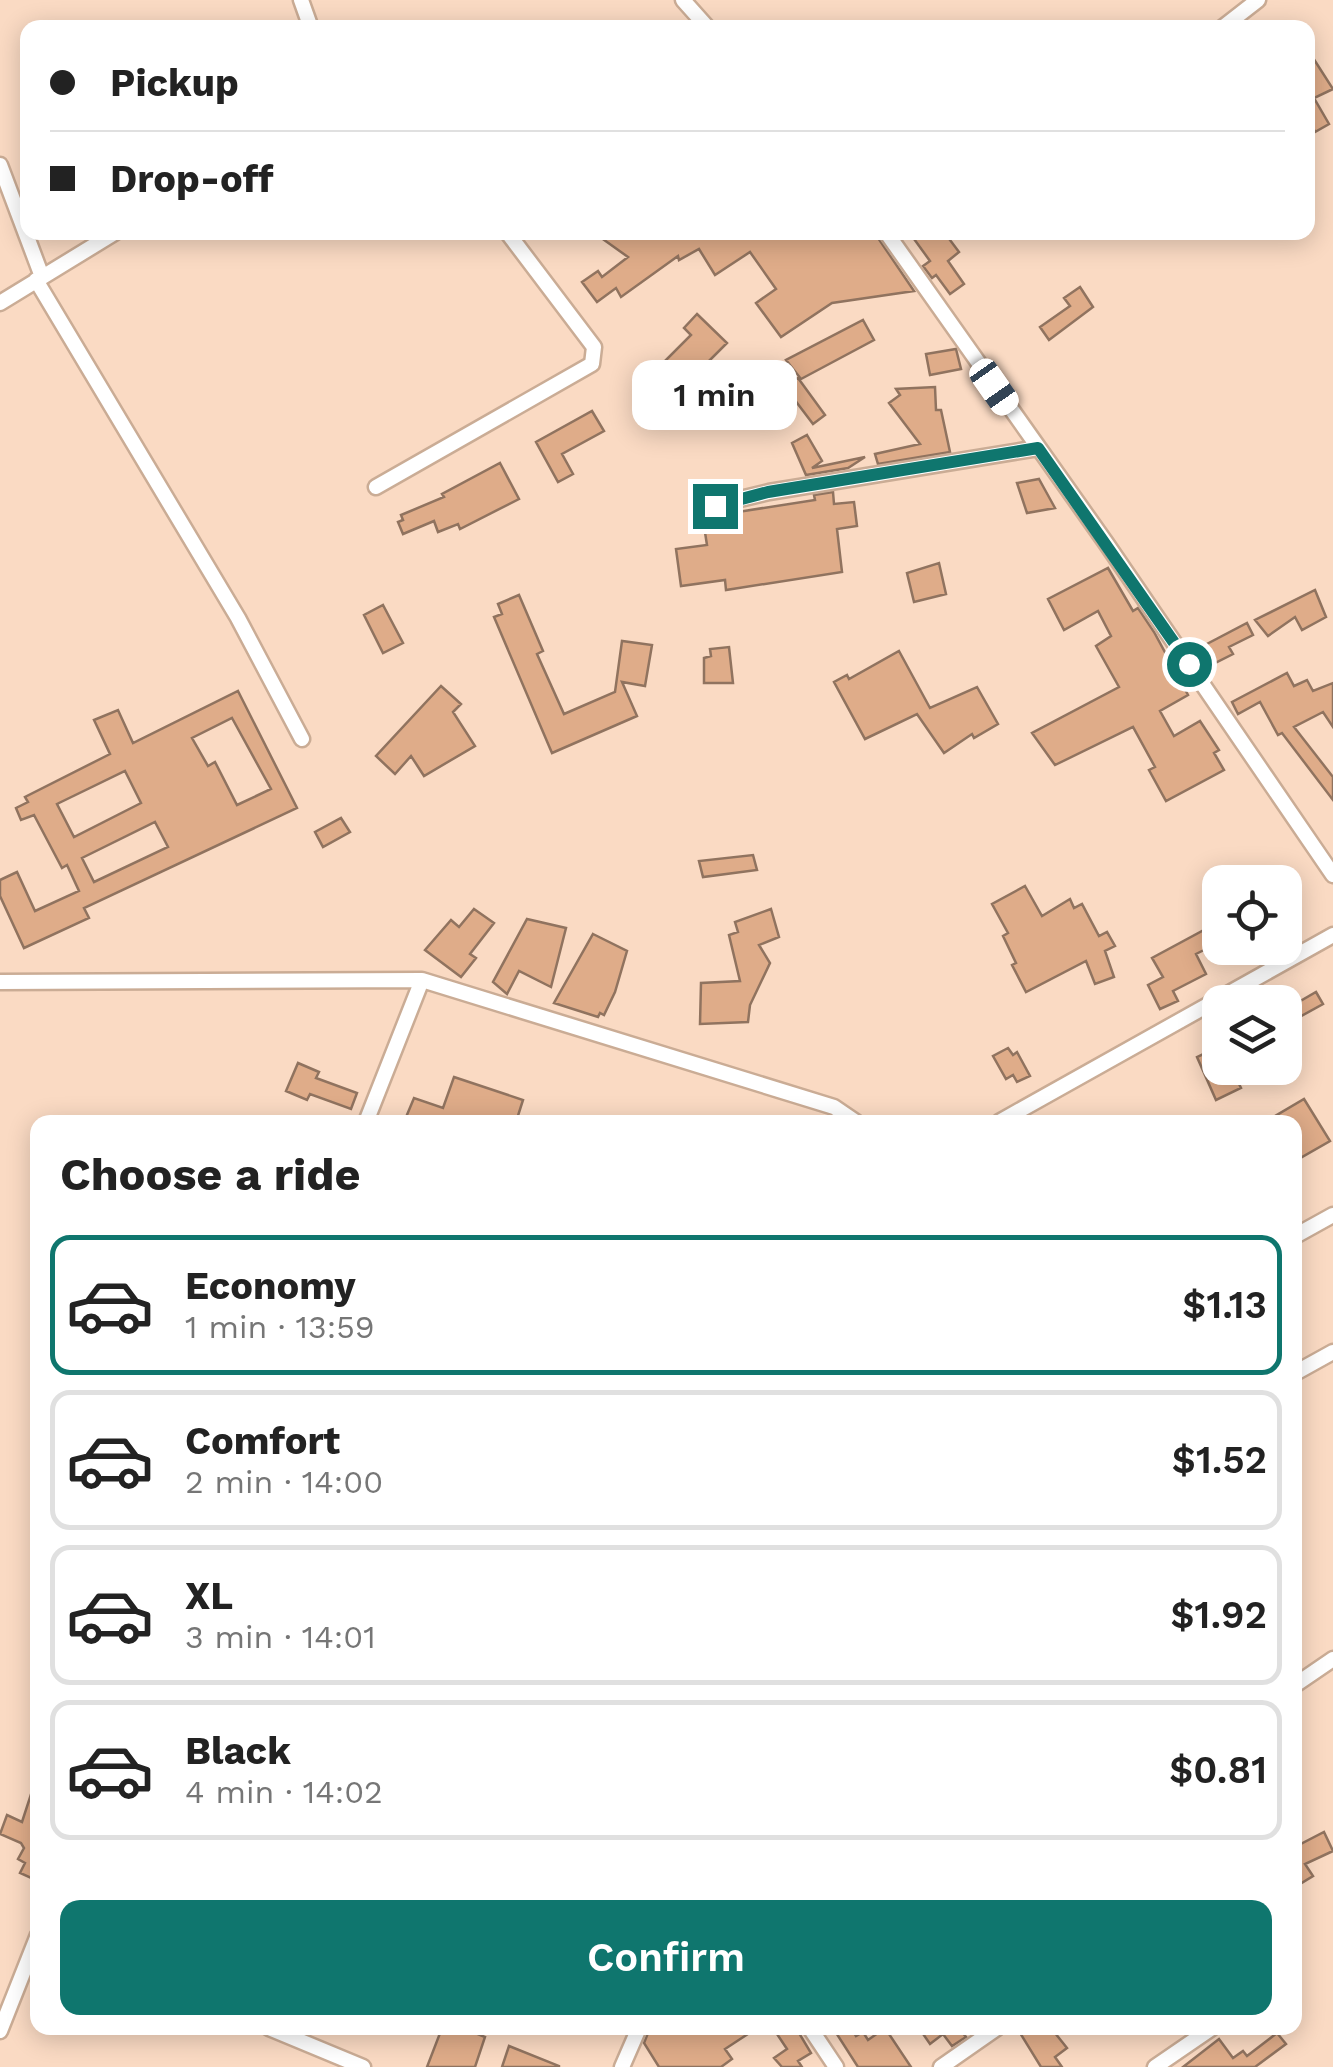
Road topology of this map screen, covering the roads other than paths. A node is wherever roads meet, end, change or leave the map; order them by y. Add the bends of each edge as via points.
1 (683, 0) edge
2 (1258, 0) edge
3 (701, 20) edge
4 (1232, 20) edge
5 (0, 165) edge
6 (20, 224) edge
7 (25, 240) edge
8 (102, 240) edge
9 (513, 240) edge
10 (892, 240) edge
11 (38, 277) junction
12 (0, 302) edge
13 (1038, 448) junction
14 (376, 487) dead end
15 (715, 506) dead end
16 (302, 739) dead end
17 (1333, 875) edge
18 (1333, 935) edge
19 (422, 980) junction
20 (0, 982) edge
21 (369, 1115) edge
22 (846, 1115) edge
23 (1012, 1115) edge
24 (1333, 1215) edge
25 (1302, 1232) edge
26 (1333, 1352) edge
27 (1302, 1369) edge
28 (1333, 1659) edge
29 (1302, 1680) edge
30 (30, 1955) edge
31 (0, 2031) edge
32 (286, 2035) edge
33 (636, 2035) edge
34 (815, 2035) edge
35 (986, 2035) edge
36 (1202, 2035) edge
37 (364, 2067) edge
38 (622, 2067) edge
39 (836, 2067) edge
40 (940, 2067) edge
41 (1155, 2067) edge

1 - 3 street
2 - 4 street
5 - 6 street
7 - 11 street
8 - 11 street
9 - 14 street via 594,347 592,364
10 - 13 street
11 - 12 street
11 - 16 street
13 - 15 street
13 - 17 street
18 - 23 street
19 - 20 street
19 - 21 street
19 - 22 street
24 - 25 street
26 - 27 street
28 - 29 street
30 - 31 street
32 - 37 street
33 - 38 street
34 - 39 street
35 - 40 street
36 - 41 street

